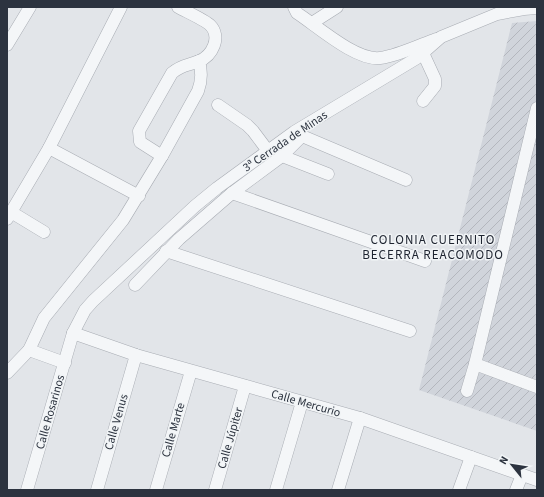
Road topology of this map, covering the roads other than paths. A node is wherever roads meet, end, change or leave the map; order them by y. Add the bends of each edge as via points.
1 (30, 7) edge
2 (121, 7) edge
3 (178, 7) edge
4 (294, 7) edge
5 (336, 7) edge
6 (537, 8) edge
7 (498, 11) edge
8 (312, 23) junction
9 (441, 37) junction
10 (7, 45) edge
11 (423, 53) junction
12 (199, 61) junction
13 (423, 101) dead end
14 (218, 105) dead end
15 (537, 108) edge
16 (298, 134) junction
17 (49, 148) junction
18 (268, 151) junction
19 (162, 156) junction
20 (282, 156) junction
21 (328, 174) dead end
22 (406, 180) dead end
23 (232, 194) junction
24 (139, 196) junction
25 (9, 215) edge
26 (44, 232) dead end
27 (166, 251) junction
28 (425, 261) dead end
29 (134, 285) dead end
30 (410, 331) dead end
31 (73, 334) junction
32 (30, 350) junction
33 (136, 355) junction
34 (65, 363) junction
35 (475, 364) junction
36 (191, 371) junction
37 (7, 373) edge
38 (245, 386) junction
39 (537, 387) edge
40 (467, 390) dead end
41 (302, 402) junction
42 (360, 418) junction
43 (471, 456) junction
44 (522, 475) junction
45 (537, 480) edge
46 (27, 490) edge
47 (97, 490) edge
48 (156, 490) edge
49 (215, 490) edge
50 (276, 490) edge
51 (338, 490) edge
52 (459, 490) edge
53 (516, 490) edge

1 - 10 street
2 - 17 street
3 - 12 street via 211,26 214,33 211,52
4 - 8 street via 297,13
5 - 8 street
6 - 7 street, 3ª Cerrada de Minas
7 - 9 street, 3ª Cerrada de Minas
8 - 9 street via 350,50 370,58 391,55
9 - 11 street, 3ª Cerrada de Minas
11 - 13 street via 435,79 435,86
11 - 16 street, 3ª Cerrada de Minas
12 - 19 street via 201,81 198,91
12 - 19 street via 179,66 172,73 139,131 140,142
14 - 18 street via 254,131
15 - 35 street
16 - 18 street, 3ª Cerrada de Minas
16 - 20 street
16 - 22 street
17 - 24 street
17 - 25 street
18 - 31 street, 3ª Cerrada de Minas via 217,188 99,295 85,310
19 - 24 street
20 - 21 street
20 - 23 street
23 - 27 street
23 - 28 street
24 - 32 street via 114,232 44,318
25 - 26 street
27 - 29 street
27 - 30 street
31 - 33 street, Calle Mercurio
31 - 34 street, Calle Rosarinos
32 - 34 street
32 - 37 street
33 - 36 street, Calle Mercurio
33 - 47 street, Calle Venus
34 - 46 street, Calle Rosarinos
35 - 39 street
35 - 40 street
36 - 38 street, Calle Mercurio
36 - 48 street, Calle Marte
38 - 41 street, Calle Mercurio
38 - 49 street, Calle Júpiter
41 - 42 street, Calle Mercurio
41 - 50 street
42 - 43 street, Calle Mercurio
42 - 51 street
43 - 44 street, Calle Mercurio
43 - 52 street
44 - 45 street, Calle Mercurio
44 - 53 street

